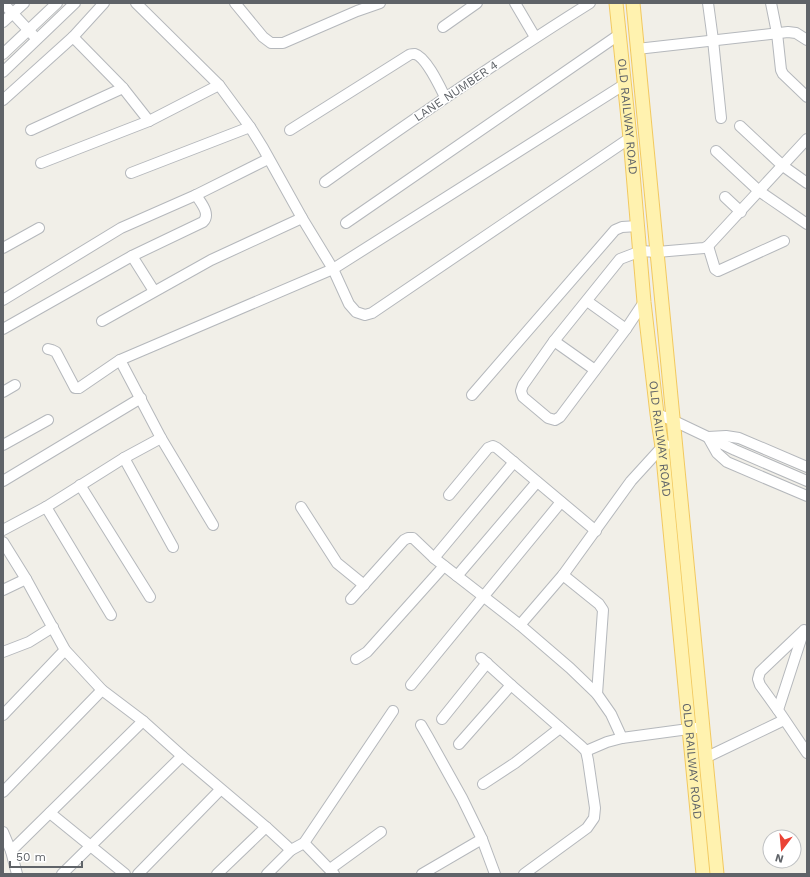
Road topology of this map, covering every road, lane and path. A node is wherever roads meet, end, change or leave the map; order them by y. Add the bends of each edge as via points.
1 (3, 3) edge
2 (24, 3) edge
3 (57, 3) edge
4 (75, 3) edge
5 (104, 3) edge
6 (136, 3) edge
7 (235, 3) edge
8 (380, 3) edge
9 (477, 3) edge
10 (515, 3) edge
11 (590, 3) edge
12 (616, 3) edge
13 (633, 3) edge
14 (708, 3) edge
15 (771, 3) edge
16 (357, 7) edge
17 (13, 13) junction
18 (3, 22) edge
19 (443, 27) dead end
20 (28, 30) junction
21 (620, 34) junction
22 (777, 34) junction
23 (73, 36) junction
24 (535, 38) junction
25 (37, 39) junction
26 (713, 40) junction
27 (807, 40) edge
28 (807, 43) edge
29 (807, 48) edge
30 (637, 49) junction
31 (3, 54) edge
32 (3, 72) edge
33 (625, 84) junction
34 (219, 85) junction
35 (123, 88) junction
36 (446, 97) junction
37 (807, 98) edge
38 (3, 100) edge
39 (721, 118) dead end
40 (149, 121) junction
41 (740, 126) dead end
42 (250, 127) junction
43 (31, 130) dead end
44 (290, 130) dead end
45 (630, 138) junction
46 (806, 140) edge
47 (716, 151) dead end
48 (268, 158) junction
49 (40, 163) dead end
50 (782, 166) junction
51 (132, 173) dead end
52 (325, 182) dead end
53 (807, 183) edge
54 (759, 191) junction
55 (196, 196) junction
56 (726, 197) dead end
57 (741, 212) junction
58 (302, 218) junction
59 (346, 223) dead end
60 (807, 224) edge
61 (638, 226) junction
62 (39, 228) dead end
63 (784, 242) dead end
64 (708, 246) junction
65 (3, 248) edge
66 (641, 251) junction
67 (657, 252) junction
68 (132, 256) junction
69 (333, 269) junction
70 (154, 291) junction
71 (3, 300) edge
72 (587, 301) junction
73 (644, 302) junction
74 (102, 321) dead end
75 (3, 329) edge
76 (626, 329) junction
77 (554, 341) junction
78 (48, 349) dead end
79 (120, 360) junction
80 (595, 370) junction
81 (15, 385) dead end
82 (3, 392) edge
83 (472, 395) dead end
84 (141, 398) junction
85 (657, 414) junction
86 (48, 420) dead end
87 (672, 420) junction
88 (708, 437) junction
89 (161, 438) junction
90 (674, 441) junction
91 (3, 445) edge
92 (662, 448) junction
93 (124, 458) junction
94 (514, 462) junction
95 (807, 467) edge
96 (3, 481) edge
97 (807, 481) edge
98 (537, 482) junction
99 (80, 485) junction
100 (448, 495) dead end
101 (807, 496) edge
102 (561, 502) junction
103 (46, 507) junction
104 (300, 507) dead end
105 (213, 525) dead end
106 (3, 530) edge
107 (596, 531) junction
108 (3, 542) edge
109 (173, 547) dead end
110 (434, 558) junction
111 (444, 566) junction
112 (457, 576) junction
113 (563, 576) junction
114 (26, 579) junction
115 (364, 584) junction
116 (3, 590) edge
117 (483, 596) junction
118 (150, 597) dead end
119 (352, 599) dead end
120 (111, 615) dead end
121 (520, 625) junction
122 (53, 627) junction
123 (805, 629) edge
124 (65, 650) junction
125 (3, 652) edge
126 (356, 659) dead end
127 (411, 685) dead end
128 (511, 685) junction
129 (102, 690) junction
130 (597, 694) junction
131 (778, 710) junction
132 (393, 711) dead end
133 (3, 715) edge
134 (442, 719) dead end
135 (784, 720) junction
136 (143, 721) junction
137 (421, 725) dead end
138 (560, 728) junction
139 (695, 728) junction
140 (622, 738) junction
141 (460, 744) dead end
142 (586, 751) junction
143 (807, 753) edge
144 (182, 756) junction
145 (705, 758) junction
146 (483, 784) dead end
147 (220, 790) junction
148 (3, 792) edge
149 (50, 813) junction
150 (266, 828) junction
151 (3, 832) edge
152 (381, 832) dead end
153 (482, 839) junction
154 (304, 843) junction
155 (91, 846) junction
156 (291, 850) junction
157 (11, 851) junction
158 (332, 872) edge
159 (17, 874) edge
160 (62, 874) edge
161 (125, 874) edge
162 (138, 874) edge
163 (217, 874) edge
164 (267, 874) edge
165 (422, 874) edge
166 (495, 874) edge
167 (524, 874) edge
168 (703, 874) edge
169 (717, 874) edge

1 - 17 street
2 - 17 street
3 - 20 street
4 - 25 street
5 - 23 street
6 - 34 street
7 - 16 street via 262,37 271,43 283,43
8 - 16 street
9 - 19 street
10 - 24 street
11 - 24 street, LANE NUMBER 4
12 - 21 main road, OLD RAILWAY ROAD
13 - 30 main road, OLD RAILWAY ROAD
14 - 26 street
15 - 22 street
17 - 18 street
17 - 20 street
20 - 25 street
20 - 31 street
21 - 33 main road, OLD RAILWAY ROAD
21 - 59 street
22 - 26 street
22 - 27 street via 792,32
22 - 37 street via 781,70
23 - 35 street
23 - 38 street
24 - 36 street, LANE NUMBER 4
25 - 32 street
26 - 30 street
26 - 39 street
28 - 29 street via 804,46
30 - 67 main road, OLD RAILWAY ROAD
33 - 45 main road, OLD RAILWAY ROAD
33 - 69 street
34 - 40 street
34 - 42 street
35 - 40 street
35 - 43 street
36 - 44 street via 428,66 415,54 409,55
36 - 52 street, LANE NUMBER 4
40 - 49 street
41 - 50 street
42 - 48 street
42 - 51 street
45 - 61 main road, OLD RAILWAY ROAD
45 - 69 street via 372,313 365,315 356,312 349,304
46 - 50 street
47 - 54 street
48 - 55 street
48 - 58 street
50 - 53 street
50 - 54 street
54 - 57 street
54 - 60 street
55 - 68 street via 206,214 205,220
55 - 71 street via 121,228
56 - 57 street
57 - 64 street
58 - 69 street
58 - 70 street via 212,260
61 - 66 main road, OLD RAILWAY ROAD
61 - 83 street via 616,230
62 - 65 street
63 - 64 street via 718,271 714,269
64 - 67 street
66 - 67 street
66 - 72 street via 620,259
66 - 73 main road, OLD RAILWAY ROAD
67 - 87 main road, OLD RAILWAY ROAD
68 - 70 street
68 - 75 street
69 - 79 street
70 - 74 street
72 - 76 street
72 - 77 street
73 - 76 street
73 - 85 main road, OLD RAILWAY ROAD
76 - 80 street
77 - 80 street
77 - 80 street via 523,385 521,392 523,397 548,418 555,420 560,417
78 - 79 street via 56,352 76,388
79 - 84 street
81 - 82 street
84 - 89 street
84 - 96 street
85 - 87 street
85 - 92 main road, OLD RAILWAY ROAD
86 - 91 street
87 - 88 street
87 - 90 main road, OLD RAILWAY ROAD
88 - 95 street via 739,438
88 - 97 street
88 - 101 street via 717,453 727,462
89 - 93 street
89 - 105 street
90 - 92 street
90 - 139 main road, OLD RAILWAY ROAD
92 - 107 street via 631,482
92 - 139 main road, OLD RAILWAY ROAD
93 - 99 street
93 - 109 street
94 - 98 street
94 - 100 street via 498,448 488,448
94 - 110 street
98 - 102 street
98 - 112 street
99 - 103 street
99 - 118 street
102 - 107 street
102 - 117 street
103 - 106 street
103 - 120 street
104 - 115 street via 337,563
107 - 113 street
108 - 114 street
110 - 111 street
110 - 115 street via 418,541 408,538
111 - 112 street
111 - 126 street via 367,652
112 - 117 street
113 - 121 street
113 - 130 street via 603,610
114 - 116 street
114 - 122 street
115 - 119 street
117 - 121 street
117 - 127 street
121 - 130 street
122 - 124 street
122 - 125 street via 29,642
123 - 131 street
123 - 131 street via 760,672 758,678 760,685
124 - 129 street
124 - 133 street
128 - 134 street via 484,661
128 - 138 street
128 - 141 street
129 - 136 street
129 - 148 street
130 - 140 street via 611,714
131 - 135 street
132 - 154 street
135 - 143 street
135 - 145 street
136 - 144 street
136 - 149 street
137 - 153 street
138 - 142 street
138 - 146 street via 515,764
139 - 140 street
139 - 145 main road, OLD RAILWAY ROAD
139 - 168 main road, OLD RAILWAY ROAD
140 - 142 street
142 - 167 street via 595,808 594,818 587,828
144 - 147 street
144 - 155 street
145 - 169 main road, OLD RAILWAY ROAD
147 - 150 street
147 - 162 street
149 - 155 street
149 - 157 street
150 - 156 street
150 - 163 street
151 - 157 street
152 - 158 street
153 - 165 street
153 - 166 street
154 - 156 street
154 - 158 street
155 - 160 street
155 - 161 street
156 - 164 street
157 - 159 street

